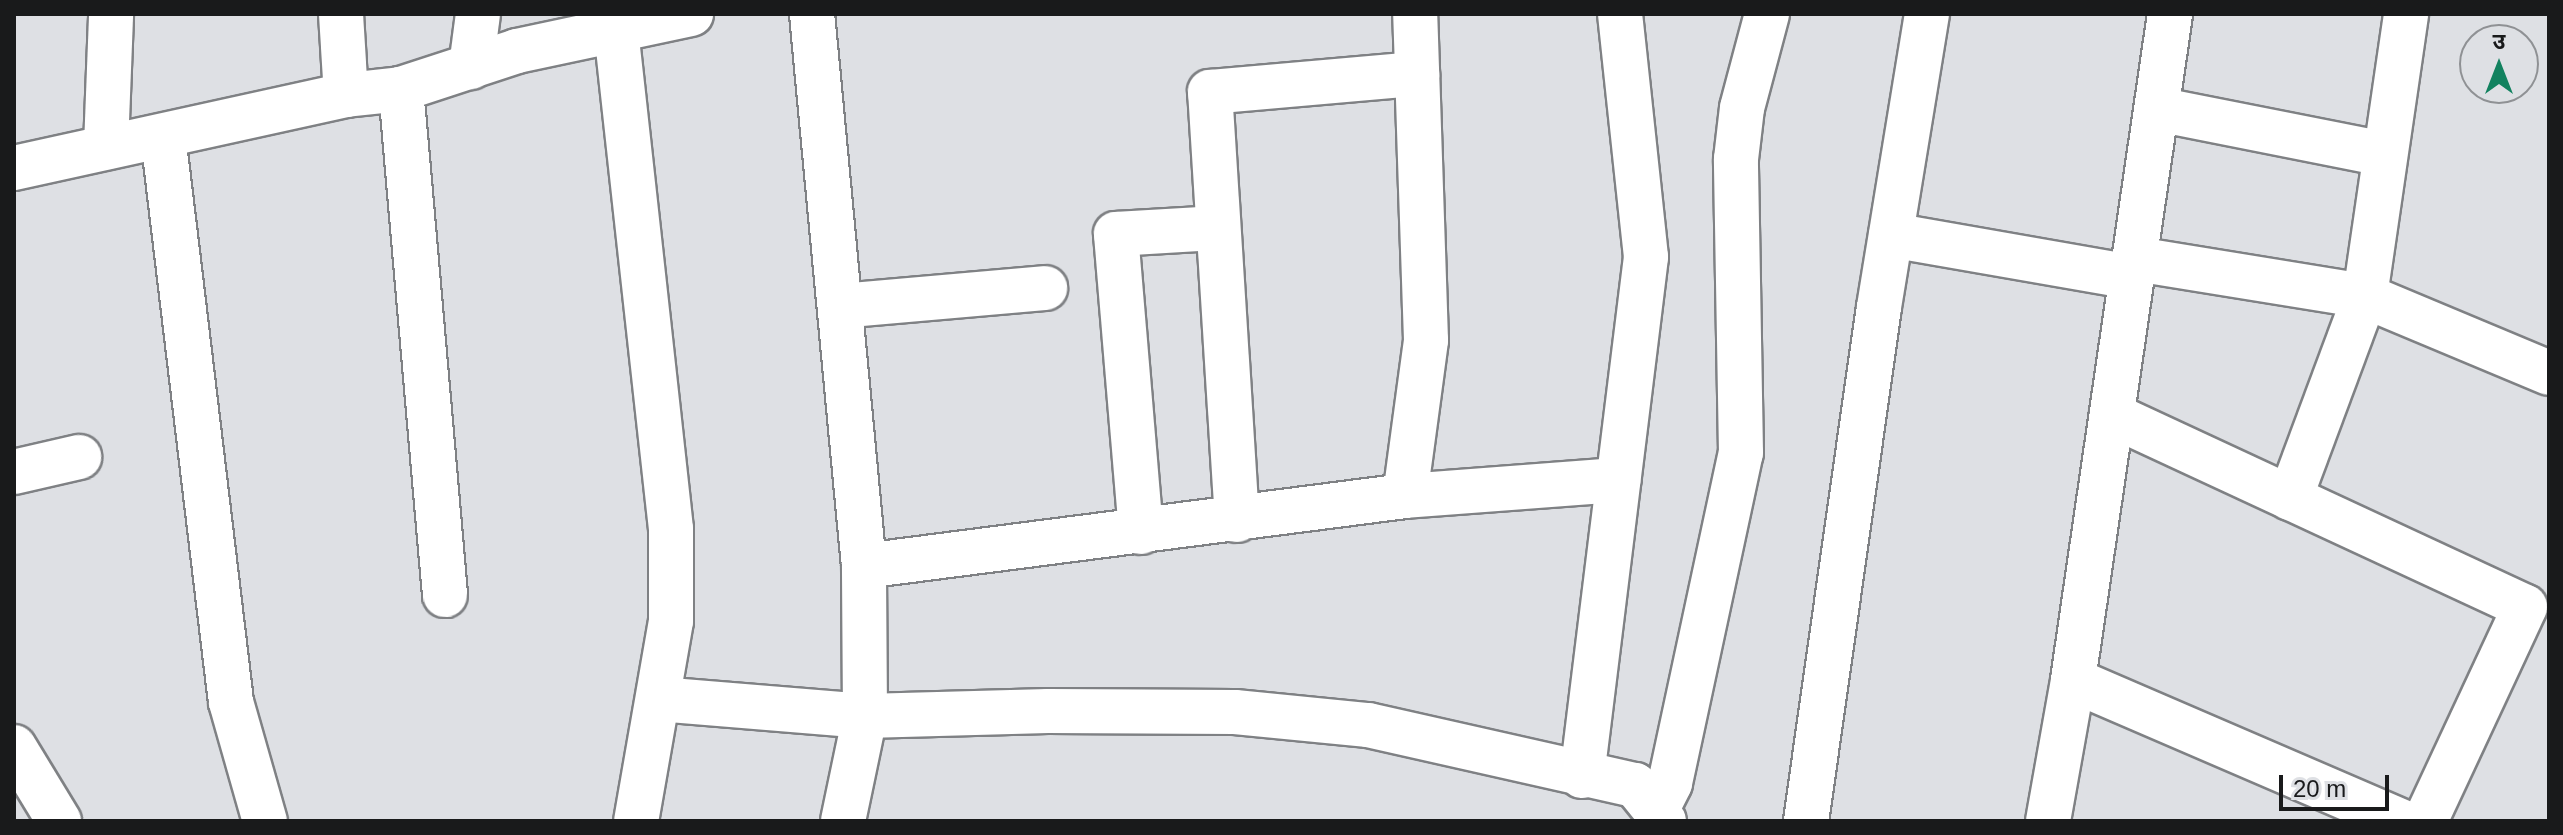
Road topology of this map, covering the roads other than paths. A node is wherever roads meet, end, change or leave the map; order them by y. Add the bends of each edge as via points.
1 (111, 14) edge
2 (341, 14) edge
3 (478, 14) edge
4 (691, 14) edge
5 (812, 14) edge
6 (1415, 14) edge
7 (1620, 14) edge
8 (1767, 14) edge
9 (1927, 14) edge
10 (2170, 14) edge
11 (2406, 14) edge
12 (616, 30) junction
13 (471, 67) junction
14 (1417, 74) junction
15 (401, 89) junction
16 (346, 95) junction
17 (2157, 109) junction
18 (163, 136) junction
19 (106, 147) junction
20 (2385, 154) junction
21 (14, 168) edge
22 (1218, 228) junction
23 (1891, 235) junction
24 (2134, 268) junction
25 (1045, 288) dead end
26 (2365, 296) junction
27 (840, 306) junction
28 (2549, 373) edge
29 (2112, 415) junction
30 (79, 457) dead end
31 (14, 472) edge
32 (1618, 480) junction
33 (1405, 496) junction
34 (2290, 498) junction
35 (1237, 520) junction
36 (1141, 532) junction
37 (864, 566) junction
38 (445, 595) dead end
39 (2073, 680) junction
40 (658, 699) junction
41 (865, 716) junction
42 (14, 747) edge
43 (1582, 776) junction
44 (1660, 816) edge
45 (59, 821) edge
46 (265, 821) edge
47 (636, 821) edge
48 (843, 821) edge
49 (1806, 821) edge
50 (2048, 821) edge
51 (2401, 821) edge
52 (2425, 821) edge

1 - 19 street
2 - 16 street
3 - 13 street
4 - 12 street
5 - 27 street
6 - 14 street
7 - 32 street via 1646,257
8 - 44 street via 1742,108 1736,159 1741,453
9 - 23 street
10 - 17 street
11 - 20 street
12 - 13 street via 517,51
12 - 40 street via 671,529 671,621
13 - 15 street
14 - 22 street via 1210,92
14 - 33 street via 1426,340
15 - 16 street
15 - 38 street
16 - 18 street
17 - 20 street
17 - 24 street
18 - 19 street
18 - 46 street via 231,702
19 - 21 street
20 - 26 street
22 - 35 street
22 - 36 street via 1116,234
23 - 24 street
23 - 49 street
24 - 26 street
24 - 29 street
25 - 27 street
26 - 28 street
26 - 34 street
27 - 37 street
29 - 34 street
29 - 39 street
30 - 31 street
32 - 33 street
32 - 43 street
33 - 35 street
34 - 52 street via 2525,607
35 - 36 street
36 - 37 street
37 - 41 street
39 - 50 street
39 - 51 street
40 - 41 street
40 - 47 street
41 - 43 street via 1235,712 1368,725
41 - 48 street
42 - 45 street
43 - 44 street via 1635,785

